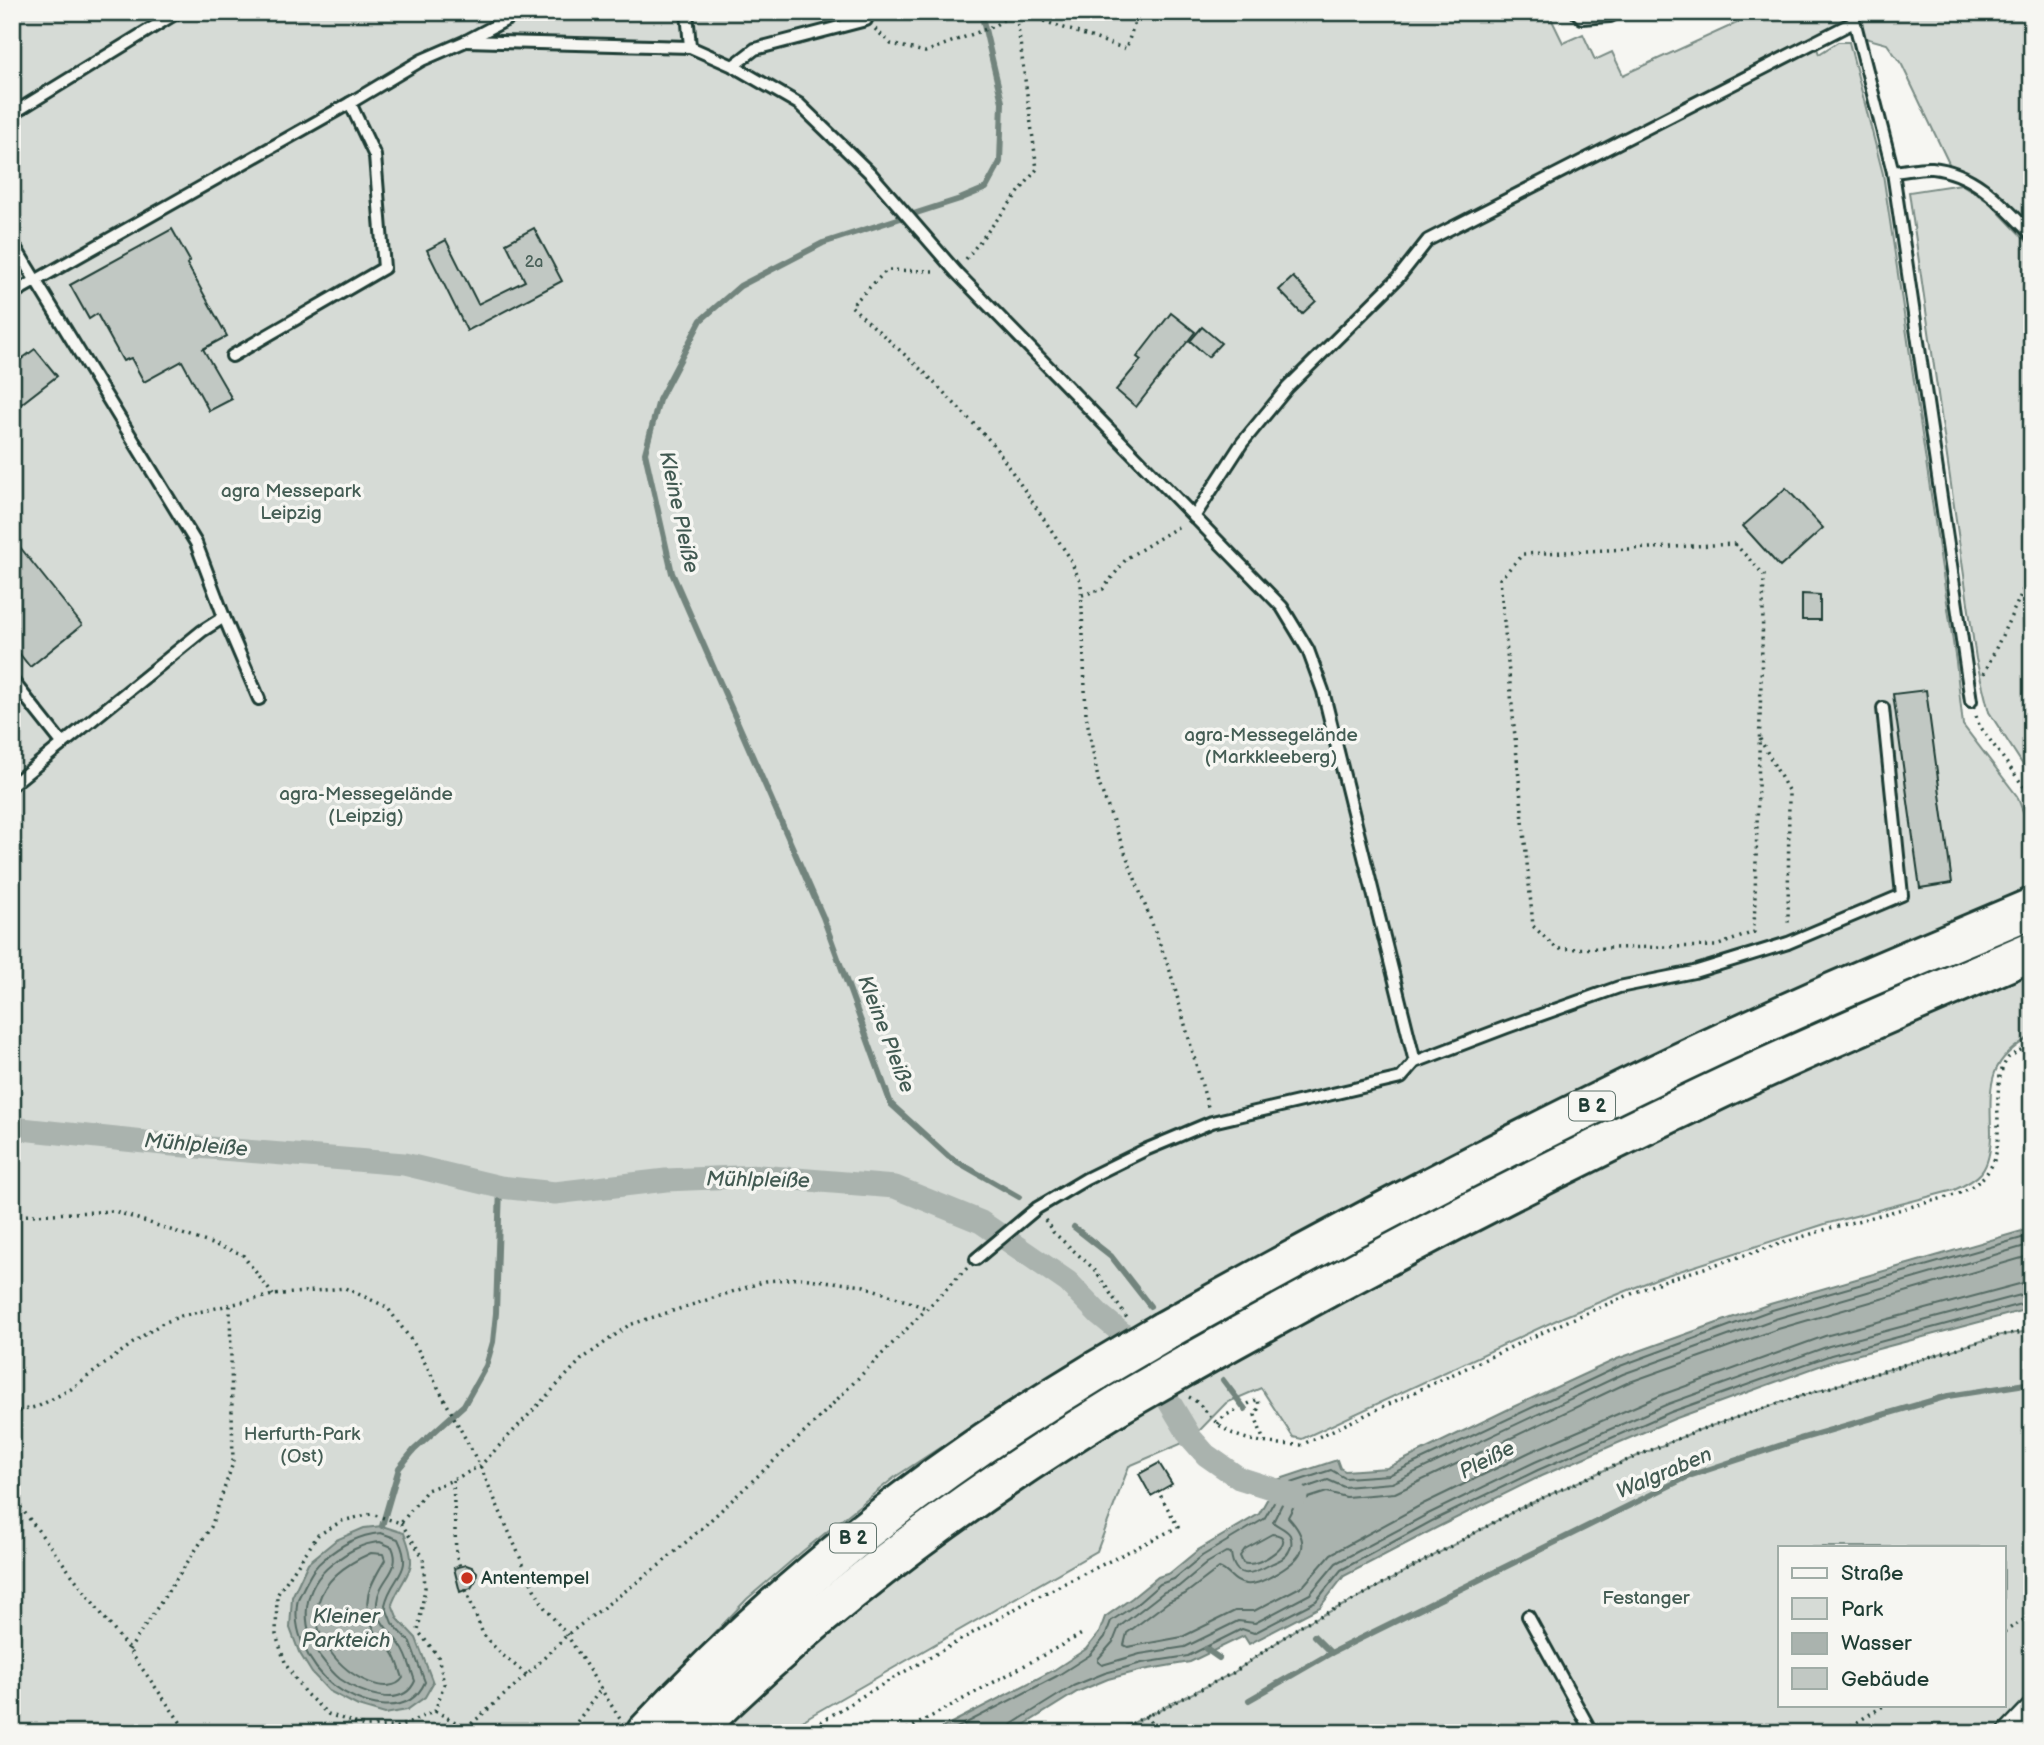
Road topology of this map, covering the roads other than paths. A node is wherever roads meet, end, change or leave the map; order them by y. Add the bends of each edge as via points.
1 (178, 12) edge
2 (521, 12) edge
3 (687, 12) edge
4 (1576, 12) edge
5 (1618, 12) edge
6 (866, 16) edge
7 (1853, 17) edge
8 (466, 41) junction
9 (690, 47) junction
10 (733, 66) junction
11 (350, 103) junction
12 (12, 114) edge
13 (1894, 172) junction
14 (2032, 235) edge
15 (12, 242) edge
16 (36, 280) junction
17 (12, 294) edge
18 (232, 356) dead end
19 (1194, 517) junction
20 (224, 617) junction
21 (12, 680) edge
22 (259, 699) dead end
23 (1971, 701) road end
24 (1883, 708) dead end
25 (62, 743) junction
26 (12, 785) edge
27 (2032, 908) edge
28 (2032, 951) edge
29 (1415, 1062) junction
30 (976, 1259) road end
31 (1528, 1616) dead end
32 (714, 1687) junction
33 (2032, 1709) edge
34 (635, 1730) edge
35 (692, 1733) edge
36 (1592, 1733) edge
37 (2009, 1733) edge

1 - 12 lane
2 - 8 lane
3 - 9 lane
4 - 5 lane via 1582,18
6 - 10 lane via 755,49
7 - 13 lane
7 - 19 lane via 1428,240 1398,278 1288,387 1242,443
8 - 9 lane
8 - 11 lane via 422,60
9 - 10 lane
10 - 19 lane via 799,104 871,174 956,272
11 - 16 lane
11 - 18 lane via 375,156 384,268
13 - 14 lane via 1932,168 1964,176 1995,197
13 - 23 lane
15 - 16 lane
16 - 17 lane
16 - 20 lane via 196,542
19 - 29 lane via 1282,607 1308,650 1323,691
20 - 22 lane
20 - 25 lane
21 - 25 lane
24 - 29 lane via 1902,895 1788,943 1694,972 1619,986
25 - 26 lane
27 - 32 highway, B 2, bridge via 1808,1004 1582,1111 1147,1329 1097,1371 1018,1419 862,1531 776,1604
28 - 32 highway, B 2, bridge via 1830,1038 1387,1254 1187,1381 1119,1405 1028,1461 884,1564 795,1637
29 - 30 lane via 1401,1078 1212,1122 1133,1155 1037,1208
31 - 36 lane
32 - 34 highway, B 2
32 - 35 highway, B 2
33 - 37 street

